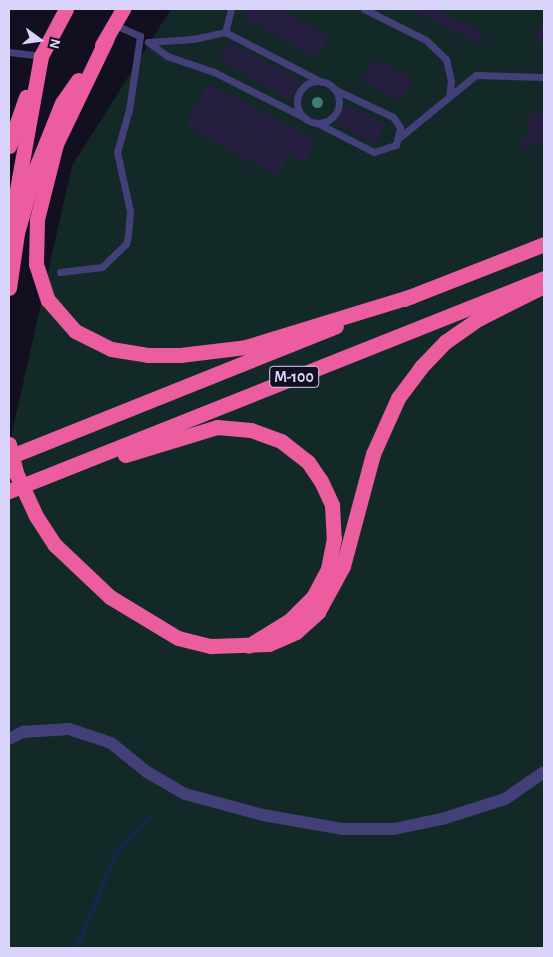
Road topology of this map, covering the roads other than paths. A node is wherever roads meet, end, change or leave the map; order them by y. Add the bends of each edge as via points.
1 (66, 9) edge
2 (123, 9) edge
3 (231, 9) edge
4 (364, 9) edge
5 (111, 31) junction
6 (226, 32) junction
7 (140, 36) junction
8 (148, 42) junction
9 (9, 52) edge
10 (40, 56) junction
11 (544, 77) edge
12 (322, 82) junction
13 (334, 89) junction
14 (449, 97) junction
15 (304, 118) junction
16 (317, 123) junction
17 (400, 137) junction
18 (9, 146) edge
19 (9, 235) edge
20 (544, 244) edge
21 (60, 272) dead end
22 (544, 278) edge
23 (544, 286) edge
24 (9, 288) edge
25 (412, 296) junction
26 (9, 444) edge
27 (9, 457) edge
28 (44, 477) junction
29 (9, 491) edge
30 (248, 646) junction
31 (9, 739) edge
32 (544, 772) edge

1 - 10 highway
2 - 5 highway
3 - 6 lane
4 - 14 lane via 426,40 446,58 451,81
5 - 7 lane
5 - 24 highway via 62,104 35,170 17,233
5 - 25 highway via 56,144 37,219 36,264 48,300 75,331 111,349 148,355 180,355 246,347
6 - 8 lane via 193,39
6 - 12 lane
7 - 8 lane
7 - 21 lane via 129,110 117,152 131,222 126,244 102,266
8 - 15 lane via 167,56 214,72
9 - 10 lane
10 - 18 highway
10 - 19 highway
11 - 14 lane via 476,75
12 - 13 lane
12 - 15 lane via 308,84 299,94 298,107
13 - 16 lane via 337,109 329,120
13 - 17 lane via 393,118 400,127
14 - 17 lane
15 - 16 lane
16 - 17 lane via 374,152 396,145
20 - 25 highway, M-100
22 - 28 highway, M-100
23 - 30 highway via 478,319 445,342 421,367 398,398 373,454 343,566 318,612 287,636 269,644
25 - 27 highway, M-100
26 - 30 highway via 17,475 36,516 55,545 110,597 143,620 178,638 203,644
28 - 29 highway, M-100
28 - 30 highway via 85,468 217,427 251,430 281,441 308,462 332,505 334,538 328,569 313,597 302,608
31 - 32 street via 23,732 69,729 112,742 147,772 185,794 263,815 342,828 394,829 442,819 505,799

